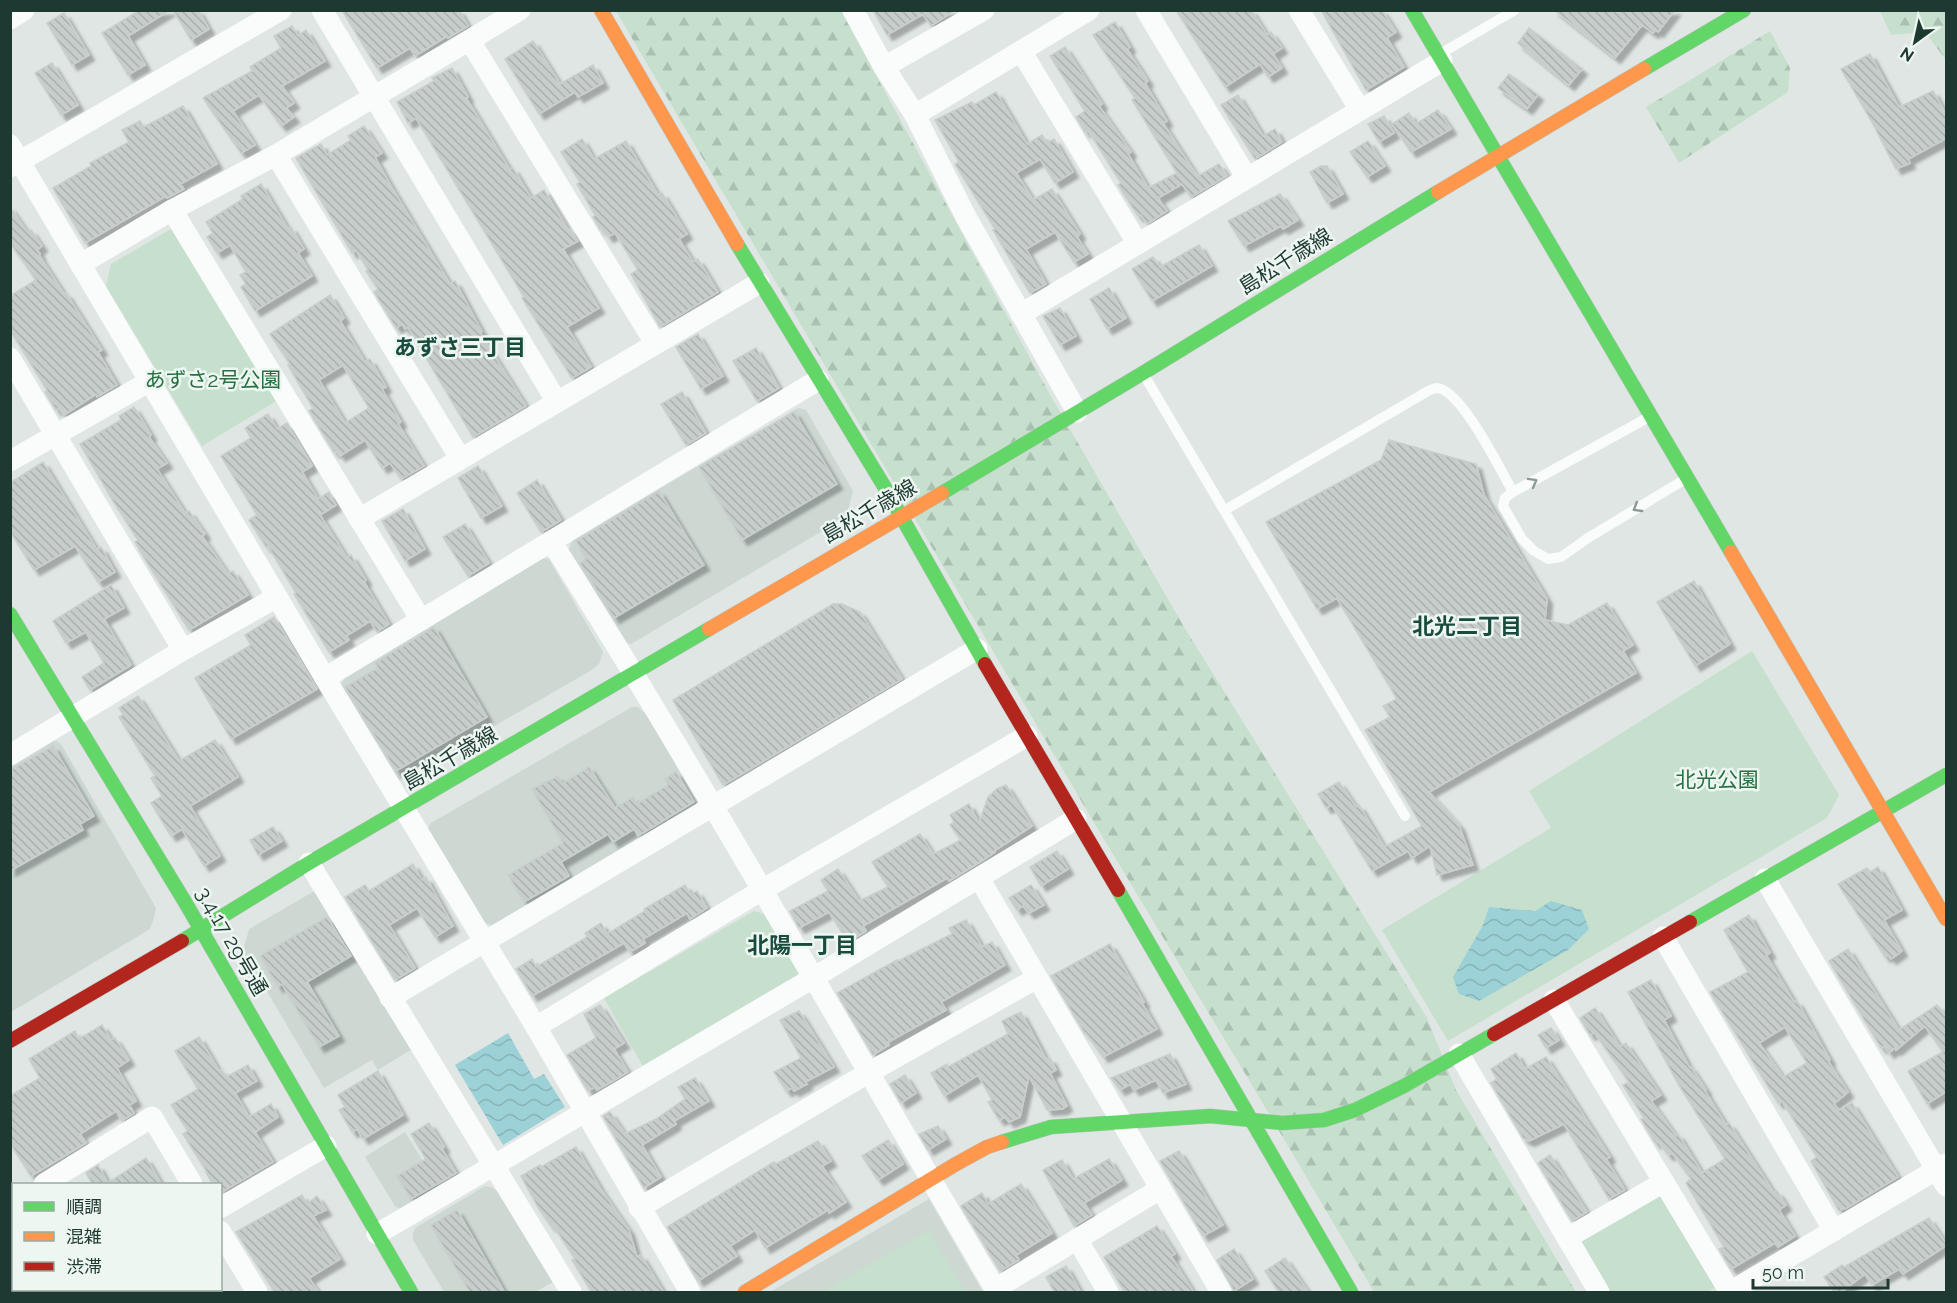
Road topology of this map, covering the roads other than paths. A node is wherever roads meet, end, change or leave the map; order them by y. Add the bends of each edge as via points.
1 (24, 10) edge
2 (281, 10) edge
3 (322, 10) edge
4 (520, 10) edge
5 (601, 10) edge
6 (853, 10) edge
7 (984, 10) edge
8 (1089, 10) edge
9 (1146, 10) edge
10 (1299, 10) edge
11 (1412, 10) edge
12 (1515, 10) edge
13 (1744, 10) edge
14 (10, 19) edge
15 (470, 41) junction
16 (1022, 51) junction
17 (1440, 58) junction
18 (884, 67) junction
19 (373, 98) junction
20 (1360, 110) junction
21 (915, 115) junction
22 (276, 155) junction
23 (1498, 155) junction
24 (14, 158) edge
25 (1247, 178) junction
26 (172, 210) junction
27 (1138, 244) junction
28 (81, 264) junction
29 (759, 283) junction
30 (1021, 314) junction
31 (655, 343) junction
32 (10, 358) edge
33 (1143, 373) junction
34 (818, 380) junction
35 (150, 381) junction
36 (557, 402) junction
37 (1077, 412) junction
38 (1651, 416) junction
39 (56, 435) junction
40 (460, 458) junction
41 (10, 461) edge
42 (1687, 477) junction
43 (1513, 492) junction
44 (1225, 510) junction
45 (901, 517) junction
46 (359, 519) junction
47 (551, 541) junction
48 (277, 597) junction
49 (10, 614) edge
50 (421, 620) junction
51 (977, 649) junction
52 (183, 650) junction
53 (635, 674) junction
54 (325, 678) junction
55 (73, 718) junction
56 (1027, 736) junction
57 (10, 755) edge
58 (1947, 775) edge
59 (714, 806) junction
60 (405, 808) junction
61 (1884, 813) junction
62 (1405, 816) dead end
63 (1076, 819) junction
64 (309, 863) junction
65 (978, 878) junction
66 (1765, 879) junction
67 (762, 890) junction
68 (1947, 919) edge
69 (200, 928) junction
70 (1663, 937) junction
71 (484, 942) junction
72 (813, 978) junction
73 (1037, 978) junction
74 (390, 998) junction
75 (1554, 1000) junction
76 (536, 1028) junction
77 (10, 1041) edge
78 (1459, 1054) junction
79 (868, 1073) junction
80 (586, 1113) junction
81 (1251, 1119) junction
82 (1121, 1122) junction
83 (326, 1146) junction
84 (495, 1166) junction
85 (1943, 1173) edge
86 (930, 1179) junction
87 (1664, 1182) junction
88 (47, 1183) edge
89 (191, 1183) edge
90 (1160, 1189) junction
91 (222, 1207) edge
92 (639, 1208) junction
93 (1834, 1231) junction
94 (222, 1234) edge
95 (377, 1234) junction
96 (1567, 1238) junction
97 (1077, 1239) junction
98 (996, 1291) edge
99 (1730, 1292) edge
100 (257, 1293) edge
101 (411, 1293) edge
102 (571, 1293) edge
103 (690, 1293) edge
104 (745, 1293) edge
105 (1108, 1293) edge
106 (1221, 1293) edge
107 (1352, 1293) edge
108 (1599, 1293) edge

1 - 14 street
2 - 24 street
3 - 19 street
4 - 15 street
5 - 29 street
6 - 18 street
7 - 18 street
8 - 16 street
9 - 25 street
10 - 20 street
11 - 17 street
12 - 17 lane
13 - 23 street, 島松千歳線
15 - 19 street
15 - 31 street
16 - 21 street
16 - 27 street
17 - 20 street
17 - 23 street
18 - 21 street
19 - 22 street
19 - 36 street
20 - 25 street
21 - 30 street
22 - 26 street
22 - 40 street
23 - 33 street, 島松千歳線
23 - 38 street
24 - 28 street
25 - 27 street
26 - 28 street
26 - 46 street
27 - 30 street
28 - 35 street
29 - 31 street
29 - 34 street
30 - 37 street
31 - 36 street
32 - 39 street
33 - 37 street, 島松千歳線
33 - 44 lane
34 - 45 street
34 - 47 street
35 - 39 street
35 - 48 street
36 - 40 street
37 - 45 street, 島松千歳線
38 - 42 street
43 -> 38 lane
39 - 41 street
39 - 52 street
40 - 46 street
42 -> 43 lane via 1562,557 1548,559 1522,539 1503,506 1505,498
42 - 61 street
43 - 44 lane via 1465,409 1438,388
44 - 62 lane
45 - 51 street
45 - 53 street, 島松千歳線
46 - 50 street
47 - 50 street
47 - 53 street
48 - 52 street
48 - 54 street
49 - 55 street, 3.4.17 29号通
50 - 54 street
51 - 56 street
51 - 59 street
52 - 55 street
53 - 59 street
53 - 60 street, 島松千歳線
54 - 60 street
55 - 57 street
55 - 69 street, 3.4.17 29号通
56 - 63 street
56 - 67 street
58 - 61 street
59 - 67 street
59 - 71 street
60 - 64 street, 島松千歳線
60 - 71 street
61 - 66 street
61 - 68 street
63 - 65 street
63 - 81 street
64 - 69 street, 島松千歳線
64 - 74 street
65 - 72 street
65 - 73 street
66 - 70 street
66 - 85 street
67 - 72 street
67 - 76 street
69 - 77 street, 島松千歳線
69 - 83 street, 3.4.17 29号通
70 - 75 street
70 - 93 street
71 - 74 street
71 - 76 street
72 - 79 street
72 - 80 street
73 - 79 street
73 - 82 street
74 - 84 street
75 - 78 street
75 - 87 street
76 - 80 street
78 - 81 street via 1355,1110 1324,1120 1282,1123
78 - 96 street
79 - 86 street
79 - 92 street
80 - 84 street
80 - 92 street
81 - 82 street via 1210,1116
81 - 107 street
82 - 86 street via 1051,1127 987,1147
82 - 90 street
83 - 91 street
83 - 95 street, 3.4.17 29号通
84 - 95 street
84 - 102 street
85 - 93 street
86 - 98 street
86 - 104 street
87 - 96 street
87 - 99 street
88 - 89 street via 152,1117
90 - 97 street
90 - 106 street
92 - 103 street
93 - 99 street
94 - 100 street
95 - 101 street, 3.4.17 29号通
96 - 108 street
97 - 98 street
97 - 105 street

